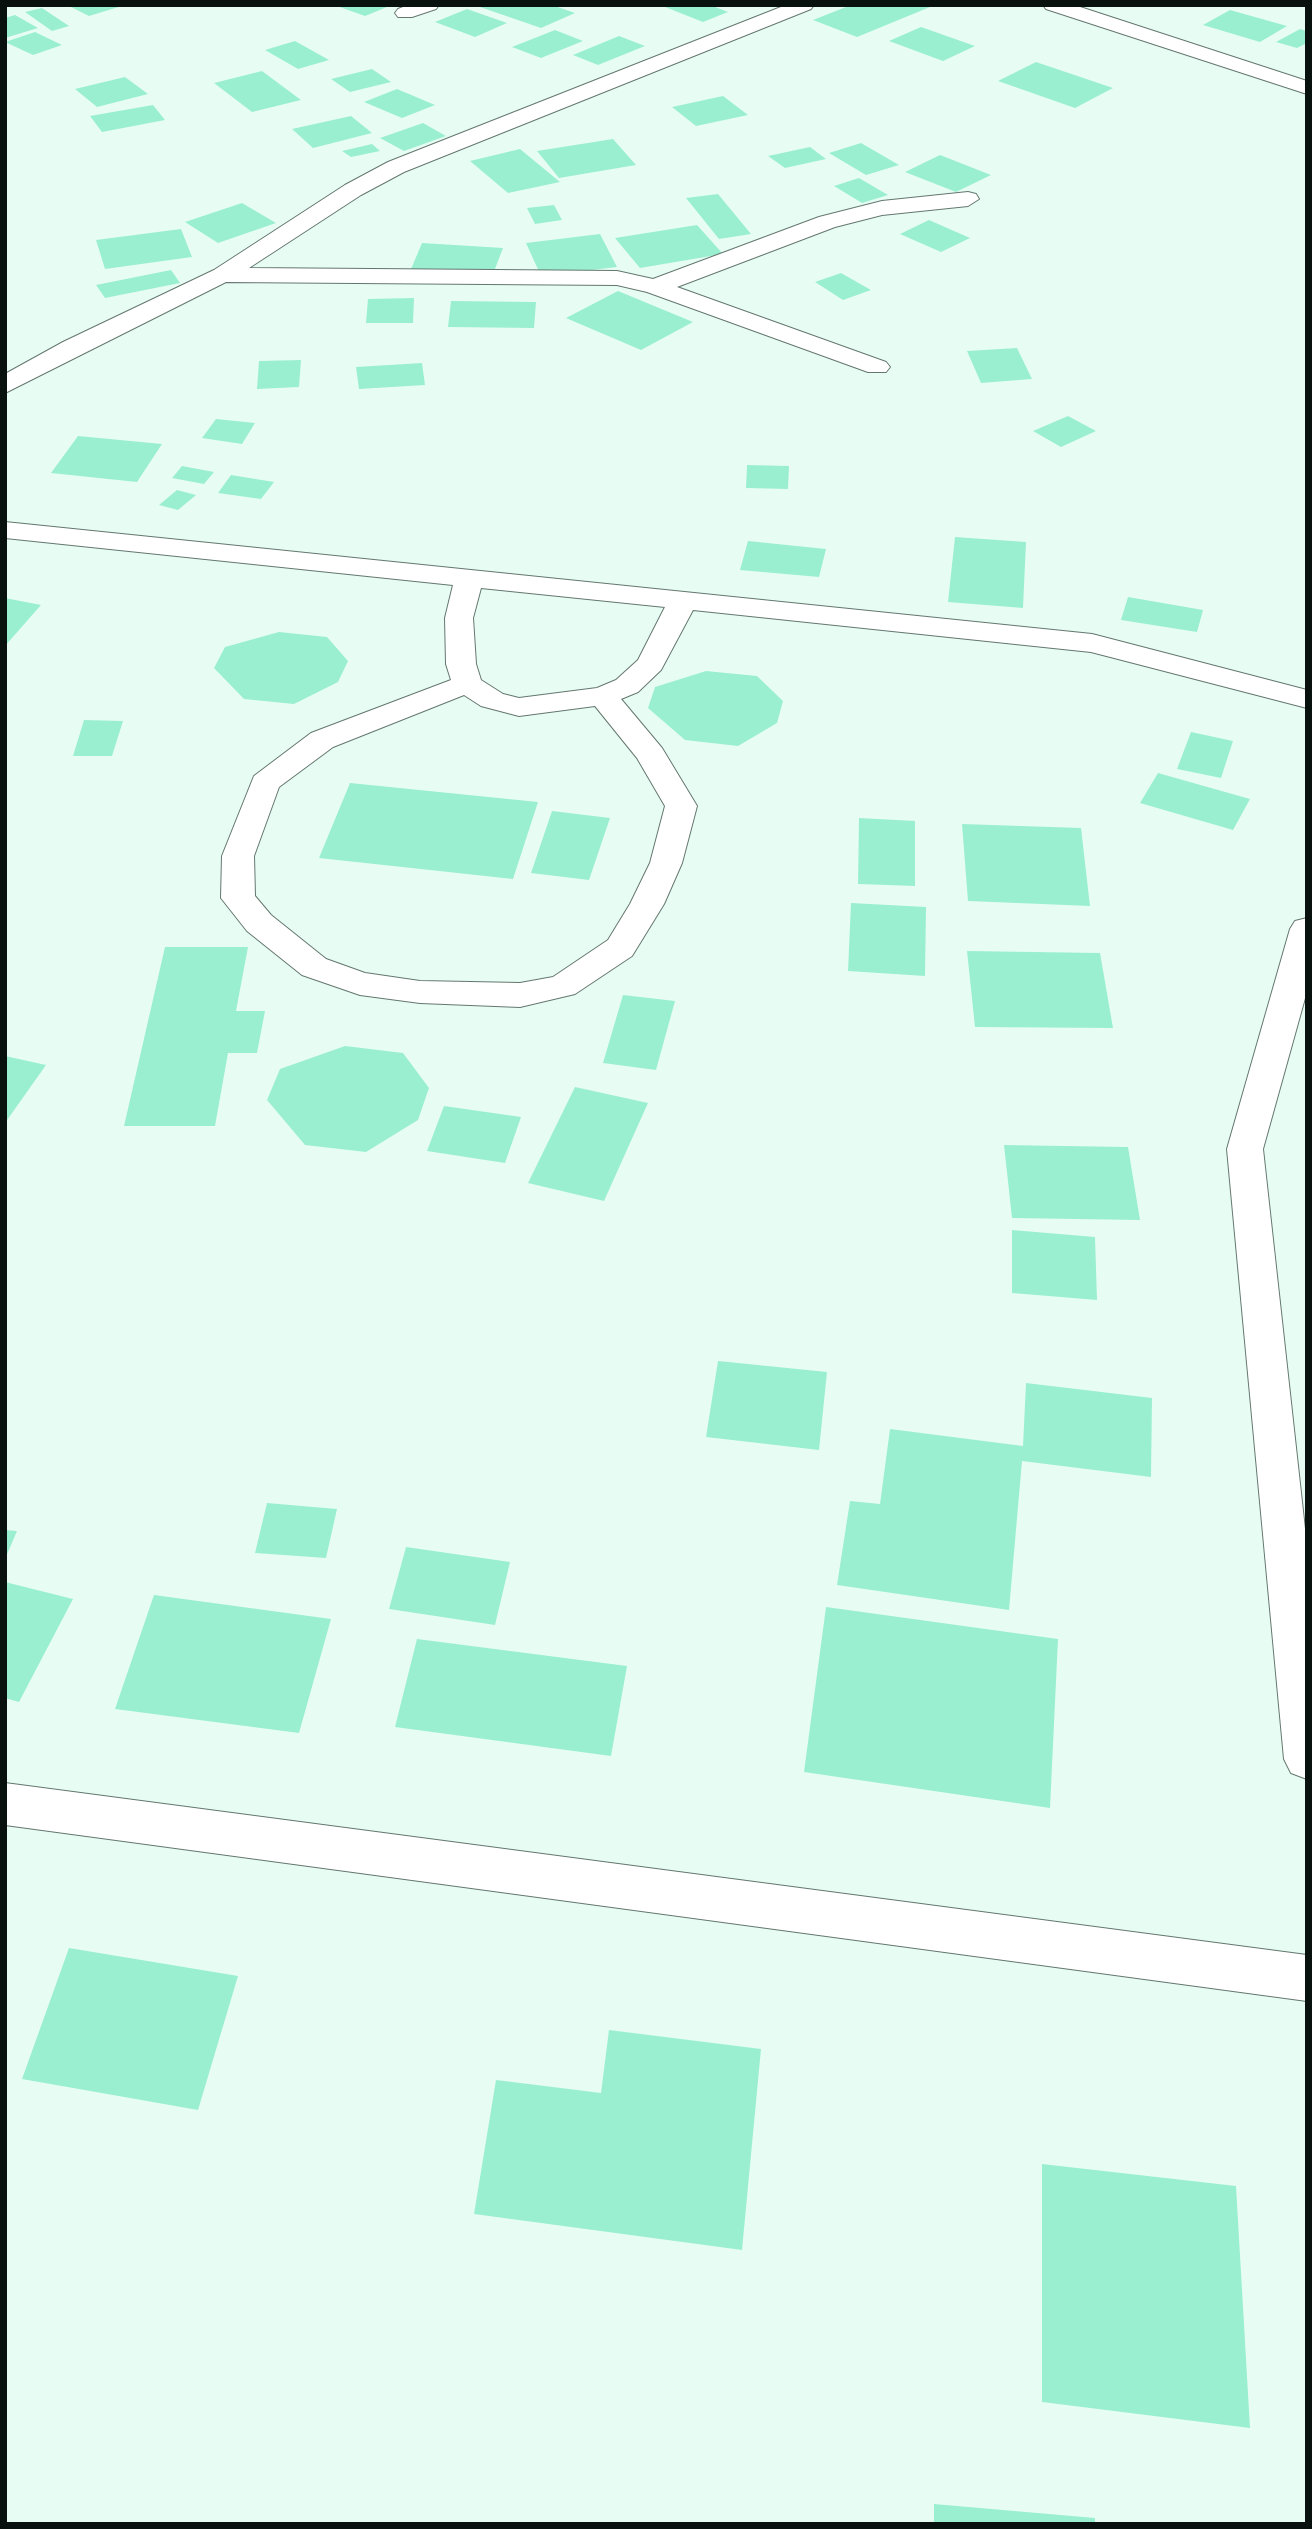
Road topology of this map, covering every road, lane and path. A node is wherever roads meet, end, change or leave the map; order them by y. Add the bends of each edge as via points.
1 (429, 5) edge
2 (804, 5) edge
3 (1053, 5) edge
4 (405, 13) dead end
5 (1307, 88) edge
6 (968, 200) dead end
7 (222, 275) junction
8 (655, 287) junction
9 (877, 367) dead end
10 (5, 385) edge
11 (5, 530) edge
12 (469, 578) junction
13 (683, 601) junction
14 (467, 684) junction
15 (603, 696) junction
16 (1307, 699) edge
17 (1307, 929) edge
18 (1307, 1759) edge
19 (5, 1804) edge
20 (1307, 1978) edge

1 - 4 street
2 - 7 street via 396,167
3 - 5 street
6 - 8 street via 882,208 827,222
7 - 8 street via 617,278
7 - 10 street via 72,347
8 - 9 street
11 - 12 street
12 - 13 street
12 - 14 street via 459,618 461,664
13 - 15 street via 651,664 627,687
13 - 16 street via 1092,643
14 - 15 street via 492,700 519,707
14 - 15 street via 322,740 265,783 238,856 238,898 259,923 314,967 360,984 420,992 520,995 563,986 620,948 666,863 681,806 651,755
17 - 18 street via 1245,1149
19 - 20 street

